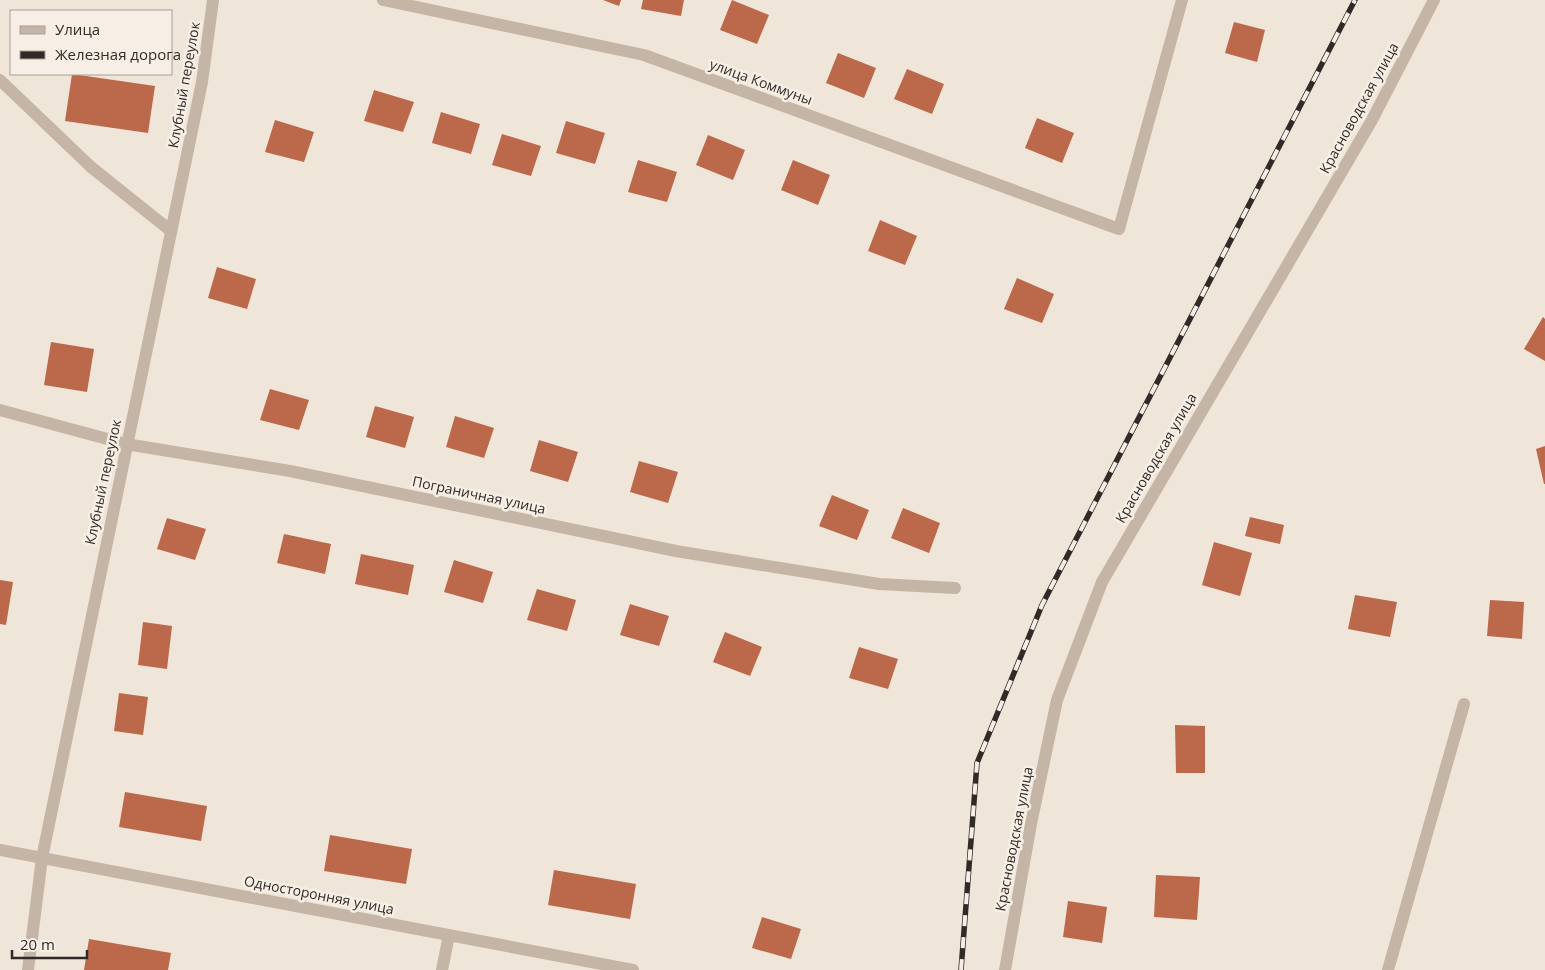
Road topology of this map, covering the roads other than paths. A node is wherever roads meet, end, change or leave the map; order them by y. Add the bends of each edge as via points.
1 (213, 0) edge
2 (383, 0) edge
3 (1182, 0) edge
4 (1434, 0) edge
5 (0, 80) edge
6 (171, 231) junction
7 (0, 410) edge
8 (126, 444) junction
9 (955, 588) dead end
10 (1464, 704) dead end
11 (0, 850) edge
12 (42, 858) junction
13 (449, 935) junction
14 (28, 970) edge
15 (442, 970) edge
16 (633, 970) edge
17 (1005, 970) edge
18 (1388, 970) edge

1 - 6 street, Клубный переулок via 202,82
2 - 3 street, улица Коммуны via 644,55 1118,229
4 - 17 street, Красноводская улица via 1372,120 1102,582 1057,700
5 - 6 street via 91,167
6 - 8 street, Клубный переулок
7 - 8 street, Пограничная улица
8 - 9 street, Пограничная улица via 290,471 676,551 879,584
8 - 12 street, Клубный переулок
10 - 18 street
11 - 12 street, Односторонняя улица
12 - 13 street, Односторонняя улица
12 - 14 street, Клубный переулок
13 - 15 street
13 - 16 street, Односторонняя улица

